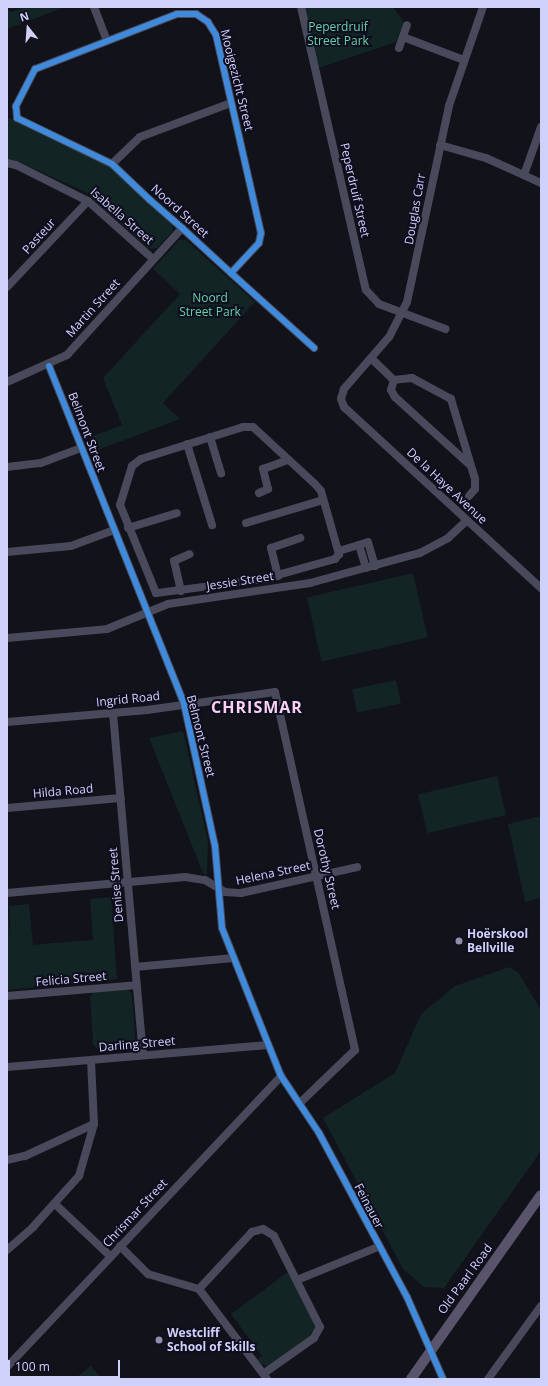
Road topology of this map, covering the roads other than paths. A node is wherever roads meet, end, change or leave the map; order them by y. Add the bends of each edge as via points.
1 (94, 7) edge
2 (302, 7) edge
3 (483, 7) edge
4 (407, 25) dead end
5 (403, 37) junction
6 (107, 41) junction
7 (399, 48) dead end
8 (464, 60) junction
9 (231, 103) junction
10 (15, 115) joint
11 (541, 127) edge
12 (440, 145) junction
13 (8, 163) edge
14 (112, 164) junction
15 (524, 175) junction
16 (541, 182) edge
17 (88, 201) junction
18 (182, 228) junction
19 (153, 259) junction
20 (231, 272) junction
21 (7, 287) edge
22 (403, 313) junction
23 (445, 329) dead end
24 (314, 348) dead end
25 (372, 358) junction
26 (49, 366) junction
27 (394, 380) junction
28 (7, 382) edge
29 (341, 399) joint
30 (210, 437) junction
31 (187, 444) junction
32 (82, 448) junction
33 (288, 460) junction
34 (470, 465) junction
35 (7, 467) edge
36 (221, 473) dead end
37 (259, 493) dead end
38 (469, 496) dead end
39 (323, 500) junction
40 (177, 513) dead end
41 (468, 520) junction
42 (246, 523) dead end
43 (212, 525) dead end
44 (128, 528) junction
45 (114, 530) junction
46 (300, 538) dead end
47 (359, 545) junction
48 (339, 551) junction
49 (7, 552) edge
50 (190, 554) dead end
51 (372, 556) junction
52 (363, 558) junction
53 (375, 566) junction
54 (366, 568) junction
55 (278, 576) junction
56 (541, 588) edge
57 (181, 590) junction
58 (146, 612) junction
59 (7, 638) edge
60 (275, 692) joint
61 (184, 704) junction
62 (114, 713) junction
63 (7, 722) edge
64 (121, 798) junction
65 (7, 808) edge
66 (357, 867) dead end
67 (316, 876) junction
68 (128, 883) junction
69 (217, 887) junction
70 (7, 893) edge
71 (234, 958) junction
72 (135, 967) junction
73 (137, 985) junction
74 (7, 996) edge
75 (268, 1045) junction
76 (142, 1056) junction
77 (91, 1060) junction
78 (7, 1067) edge
79 (281, 1076) junction
80 (300, 1103) junction
81 (94, 1124) junction
82 (7, 1160) edge
83 (541, 1195) edge
84 (55, 1204) junction
85 (120, 1246) junction
86 (378, 1247) junction
87 (7, 1250) edge
88 (110, 1256) junction
89 (297, 1280) junction
90 (199, 1289) junction
91 (541, 1306) edge
92 (430, 1350) junction
93 (7, 1367) edge
94 (265, 1377) edge
95 (411, 1379) edge
96 (443, 1379) edge
97 (488, 1379) edge

1 - 6 street
2 - 22 street, Peperdruif Street via 364,286 375,302
3 - 8 street, Douglas Carr
4 - 5 street
5 - 7 street
5 - 8 street
6 - 9 street, Mooigezicht Street via 177,14 200,16 216,35
6 - 10 street, Mooigezicht Street via 35,69 16,106
8 - 12 street, Douglas Carr
9 - 14 street via 140,137
9 - 20 street, Mooigezicht Street via 261,238
10 - 14 street, Noord Street
11 - 15 street
12 - 15 street via 486,158
12 - 22 street, Douglas Carr via 420,252
13 - 17 street, Isabella Street
14 - 18 street, Noord Street
15 - 16 street
17 - 19 street, Isabella Street
17 - 21 street, Pasteur
18 - 19 street, Martin Street
18 - 20 street, Noord Street
19 - 26 street, Martin Street via 67,355
20 - 24 street, Noord Street
22 - 23 street, Peperdruif Street
22 - 25 street, Douglas Carr
25 - 27 street
25 - 29 street, Douglas Carr via 344,389
26 - 28 street, Martin Street
26 - 32 street, Belmont Street
27 - 34 street via 392,390 395,397
27 - 34 street via 412,378 446,394 454,408
29 - 41 street, De la Haye Avenue via 344,407
30 - 31 street
30 - 33 street via 250,426
30 - 36 street
31 - 43 street
31 - 44 street via 134,464 120,505
32 - 35 street via 41,463
32 - 45 street, Belmont Street
33 - 37 street via 263,469 268,489
33 - 39 street via 315,484
34 - 38 street via 476,485
39 - 42 street
39 - 48 street
40 - 44 street
41 - 53 street, Jessie Street via 448,538 420,553
41 - 56 street, De la Haye Avenue
44 - 57 street via 152,590 159,593
45 - 49 street via 71,546
45 - 58 street, Belmont Street
46 - 55 street via 271,548
47 - 48 street
47 - 51 street via 368,542
47 - 52 street
48 - 55 street via 335,559
50 - 57 street via 174,561
51 - 52 street
51 - 53 street
52 - 54 street
53 - 54 street, Jessie Street
54 - 58 street, Jessie Street via 310,582 168,604
55 - 57 street
58 - 59 street, Jessie Street via 107,629
58 - 61 street, Belmont Street
60 - 61 street, Ingrid Road
60 - 67 street, Dorothy Street
61 - 62 street, Ingrid Road
61 - 69 street, Belmont Street via 215,846
62 - 63 street, Ingrid Road
62 - 64 street, Denise Street
64 - 65 street, Hilda Road
64 - 68 street, Denise Street
66 - 67 street, Helena Street
67 - 69 street, Helena Street via 242,893 225,892
67 - 80 street, Dorothy Street via 355,1050
68 - 69 street, Helena Street via 185,877 205,880
68 - 70 street, Helena Street
68 - 72 street, Denise Street
69 - 71 street, Belmont Street via 220,918
71 - 72 street
71 - 75 street, Belmont Street
72 - 73 street, Denise Street
73 - 74 street, Felicia Street
73 - 76 street, Denise Street
75 - 76 street, Darling Street
75 - 79 street, Belmont Street
76 - 77 street, Darling Street
77 - 78 street, Darling Street
77 - 81 street
79 - 80 street, Feinauer
79 - 85 street, Chrismar Street
80 - 86 street, Feinauer
81 - 82 street via 25,1156
81 - 84 street via 79,1176
83 - 92 main road, Old Paarl Road
84 - 87 street
84 - 88 street
85 - 88 street, Chrismar Street
85 - 90 street via 148,1274
86 - 89 street
86 - 92 street, Feinauer via 407,1297
88 - 93 street, Chrismar Street
89 - 90 street via 274,1236 259,1229
89 - 94 street via 319,1321 319,1333
90 - 94 street
91 - 97 street
92 - 95 main road, Old Paarl Road
92 - 96 street, Feinauer

